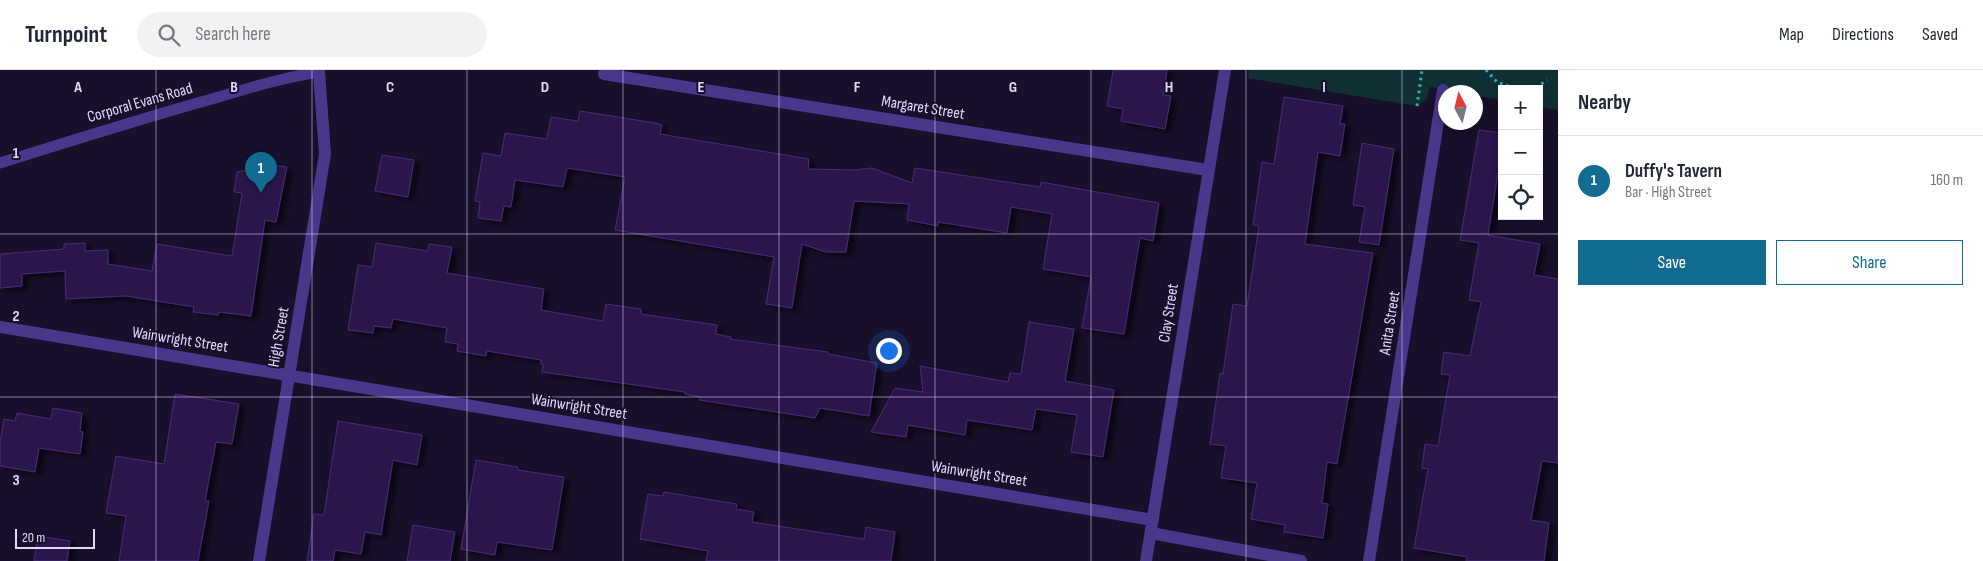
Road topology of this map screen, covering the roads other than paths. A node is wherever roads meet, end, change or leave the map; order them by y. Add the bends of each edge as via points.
1 (1225, 70) edge
2 (319, 71) edge
3 (604, 74) dead end
4 (1438, 122) edge
5 (0, 163) edge
6 (1208, 170) junction
7 (0, 327) edge
8 (288, 375) junction
9 (1153, 520) junction
10 (1151, 533) junction
11 (259, 561) edge
12 (1146, 561) edge
13 (1301, 561) edge
14 (1369, 561) edge

1 - 6 street, Clay Street
2 - 5 lane, Corporal Evans Road via 108,129
2 - 8 street, High Street via 324,154
3 - 6 street, Margaret Street
4 - 14 street, Anita Street
6 - 9 street, Clay Street
7 - 8 street, Wainwright Street
8 - 9 street, Wainwright Street
8 - 11 street, High Street
9 - 10 street, Clay Street
10 - 12 street, Clay Street
10 - 13 street

